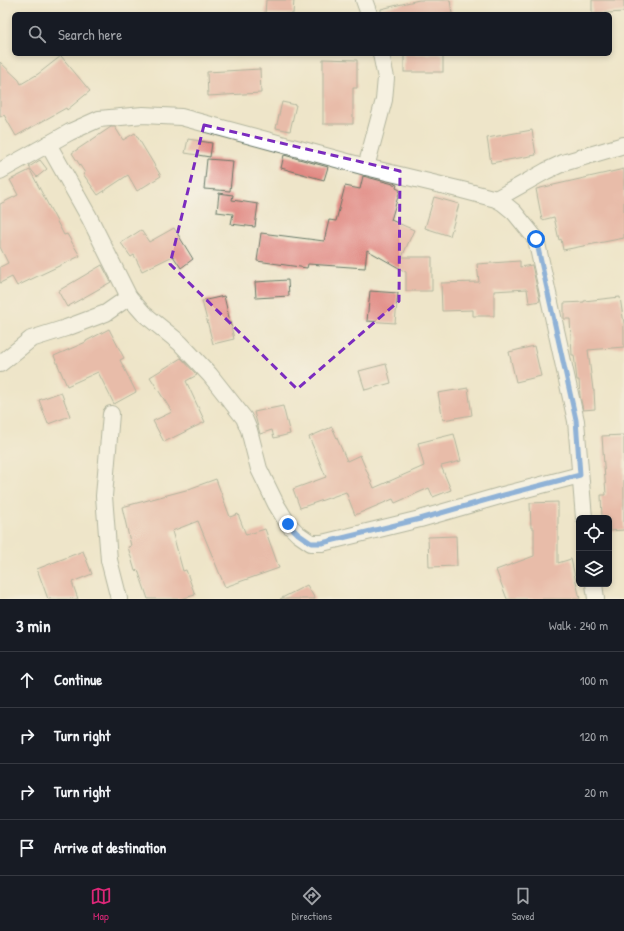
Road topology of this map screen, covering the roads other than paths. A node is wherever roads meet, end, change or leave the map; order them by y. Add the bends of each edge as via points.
1 (364, 0) edge
2 (368, 12) edge
3 (381, 56) edge
4 (48, 144) junction
5 (624, 145) edge
6 (366, 167) junction
7 (0, 171) edge
8 (496, 199) junction
9 (129, 297) junction
10 (0, 364) edge
11 (111, 414) dead end
12 (580, 475) junction
13 (584, 515) edge
14 (594, 587) edge
15 (119, 599) edge
16 (596, 599) edge

1 - 2 street
3 - 6 street via 386,78 384,100
4 - 6 street via 99,119 142,115 181,117
4 - 7 street
4 - 9 street via 89,217
5 - 8 street via 563,163
6 - 8 street
8 - 12 street via 514,212 536,239 576,420
9 - 10 street via 106,313 31,339
9 - 12 street via 143,313 196,359 244,418 250,430 259,469 276,504 288,524 311,543 322,543 420,519
11 - 15 street via 104,496 109,560
12 - 13 street
14 - 16 street

